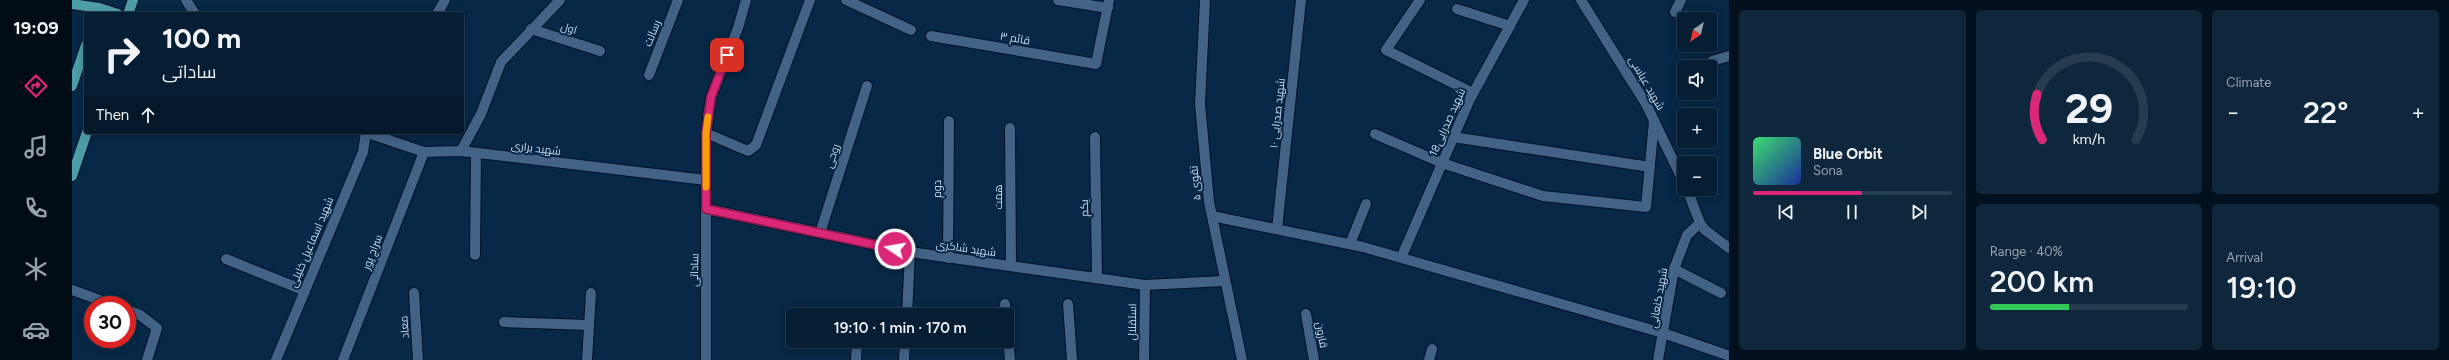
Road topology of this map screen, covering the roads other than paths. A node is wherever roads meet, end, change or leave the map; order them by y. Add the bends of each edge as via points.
1 (133, 0) edge
2 (186, 0) edge
3 (446, 0) edge
4 (560, 0) edge
5 (678, 0) edge
6 (746, 0) edge
7 (810, 0) edge
8 (846, 0) edge
9 (1058, 0) edge
10 (1205, 0) edge
11 (1301, 0) edge
12 (1420, 0) edge
13 (1524, 0) edge
14 (1581, 0) edge
15 (1681, 0) edge
16 (72, 4) edge
17 (1109, 4) edge
18 (99, 7) edge
19 (1457, 9) dead end
20 (113, 12) edge
21 (129, 12) edge
22 (194, 12) edge
23 (437, 12) edge
24 (1675, 12) dead end
25 (1510, 26) junction
26 (531, 29) junction
27 (911, 30) dead end
28 (931, 36) dead end
29 (600, 51) dead end
30 (84, 52) edge
31 (1729, 56) edge
32 (1715, 60) edge
33 (648, 75) dead end
34 (72, 86) edge
35 (867, 86) dead end
36 (1473, 93) junction
37 (949, 121) dead end
38 (1654, 121) junction
39 (1010, 128) dead end
40 (706, 133) junction
41 (86, 134) edge
42 (366, 134) edge
43 (372, 134) edge
44 (1375, 134) dead end
45 (1095, 137) dead end
46 (1453, 137) junction
47 (461, 151) junction
48 (424, 152) junction
49 (476, 153) junction
50 (1442, 163) junction
51 (1650, 167) junction
52 (1677, 169) edge
53 (72, 176) edge
54 (706, 180) junction
55 (1690, 196) edge
56 (1366, 204) dead end
57 (706, 209) junction
58 (1212, 216) junction
59 (1700, 223) junction
60 (1277, 229) junction
61 (820, 233) junction
62 (1350, 244) junction
63 (1729, 248) edge
64 (910, 252) junction
65 (475, 255) dead end
66 (948, 258) junction
67 (1401, 258) junction
68 (226, 259) dead end
69 (1011, 266) junction
70 (1674, 269) junction
71 (1097, 278) junction
72 (1225, 281) junction
73 (1145, 285) junction
74 (72, 290) edge
75 (303, 290) junction
76 (414, 293) dead end
77 (591, 293) dead end
78 (1720, 293) dead end
79 (88, 296) edge
80 (1005, 304) dead end
81 (1068, 304) dead end
82 (907, 308) edge
83 (1005, 308) edge
84 (136, 313) edge
85 (1306, 314) dead end
86 (504, 322) dead end
87 (589, 325) junction
88 (1663, 333) junction
89 (857, 348) edge
90 (905, 348) edge
91 (1009, 348) edge
92 (1432, 350) dead end
93 (1727, 355) dead end
94 (147, 360) edge
95 (277, 360) edge
96 (343, 360) edge
97 (418, 360) edge
98 (587, 360) edge
99 (706, 360) edge
100 (856, 360) edge
101 (904, 360) edge
102 (1010, 360) edge
103 (1072, 360) edge
104 (1144, 360) edge
105 (1242, 360) edge
106 (1314, 360) edge
107 (1429, 360) edge
108 (1658, 360) edge

1 - 21 main road
2 - 22 street
3 - 23 street
4 - 26 street
5 - 33 street, رسالت
6 - 40 street, ساداتی via 711,97
7 - 40 street via 756,145 748,151
8 - 27 street
9 - 17 street
10 - 58 street, تقوی ۵ via 1200,104
11 - 60 street, شهید صدرایی ۱۰
12 - 36 street via 1386,50
13 - 25 street, شهید صدرایی18
14 - 38 street, شهید عباسی via 1622,63
15 - 24 street
16 - 18 main road
17 - 28 street, قائم ۳ via 1096,64
18 - 20 main road
19 - 25 street
25 - 36 street, شهید صدرایی18
26 - 29 street, اول
26 - 47 street via 501,62 481,114
30 - 34 main road
31 - 32 street
35 - 61 street, روحی
36 - 46 street, شهید صدرایی18
37 - 66 street, دوم
38 - 51 street
38 - 52 street, شهید عباسی
39 - 69 street, همت
40 - 54 street, ساداتی
41 - 53 main road
42 - 75 street, شهید اسماعیل خلیلی via 363,152
43 - 48 street, شهید براری
44 - 50 street
45 - 71 street, یکم
46 - 50 street, شهید صدرایی18
46 - 51 street
47 - 48 street, شهید براری
47 - 49 street, شهید براری
48 - 96 street, سراج پور
49 - 54 street, شهید براری
49 - 65 street
50 - 51 street via 1543,196 1646,207
50 - 67 street, شهید صدرایی18
54 - 57 street, ساداتی
55 - 59 street
56 - 62 street
57 - 61 street, شهید شاکری
57 - 99 street, ساداتی
58 - 60 street
58 - 72 street, تقوی ۵
59 - 63 street via 1705,230
59 - 70 street, شهید کنعانی via 1687,235
60 - 62 street
61 - 64 street, شهید شاکری
62 - 67 street
64 - 66 street, شهید شاکری
64 - 82 street
66 - 69 street, شهید شاکری
67 - 88 street
68 - 75 street
69 - 71 street, شهید شاکری
70 - 78 street
70 - 88 street, شهید کنعانی
71 - 73 street, شهید شاکری
72 - 73 street, شهید شاکری
72 - 105 street, تقوی ۵
73 - 104 street, استقلال
74 - 79 street
75 - 95 street, شهید اسماعیل خلیلی
76 - 97 street, معاد
77 - 87 street
80 - 83 street
81 - 103 street
84 - 94 street via 157,328
85 - 106 street, قارون
86 - 87 street
87 - 98 street
88 - 93 street
88 - 108 street, شهید کنعانی
89 - 100 street
90 - 101 street
91 - 102 street
92 - 107 street

